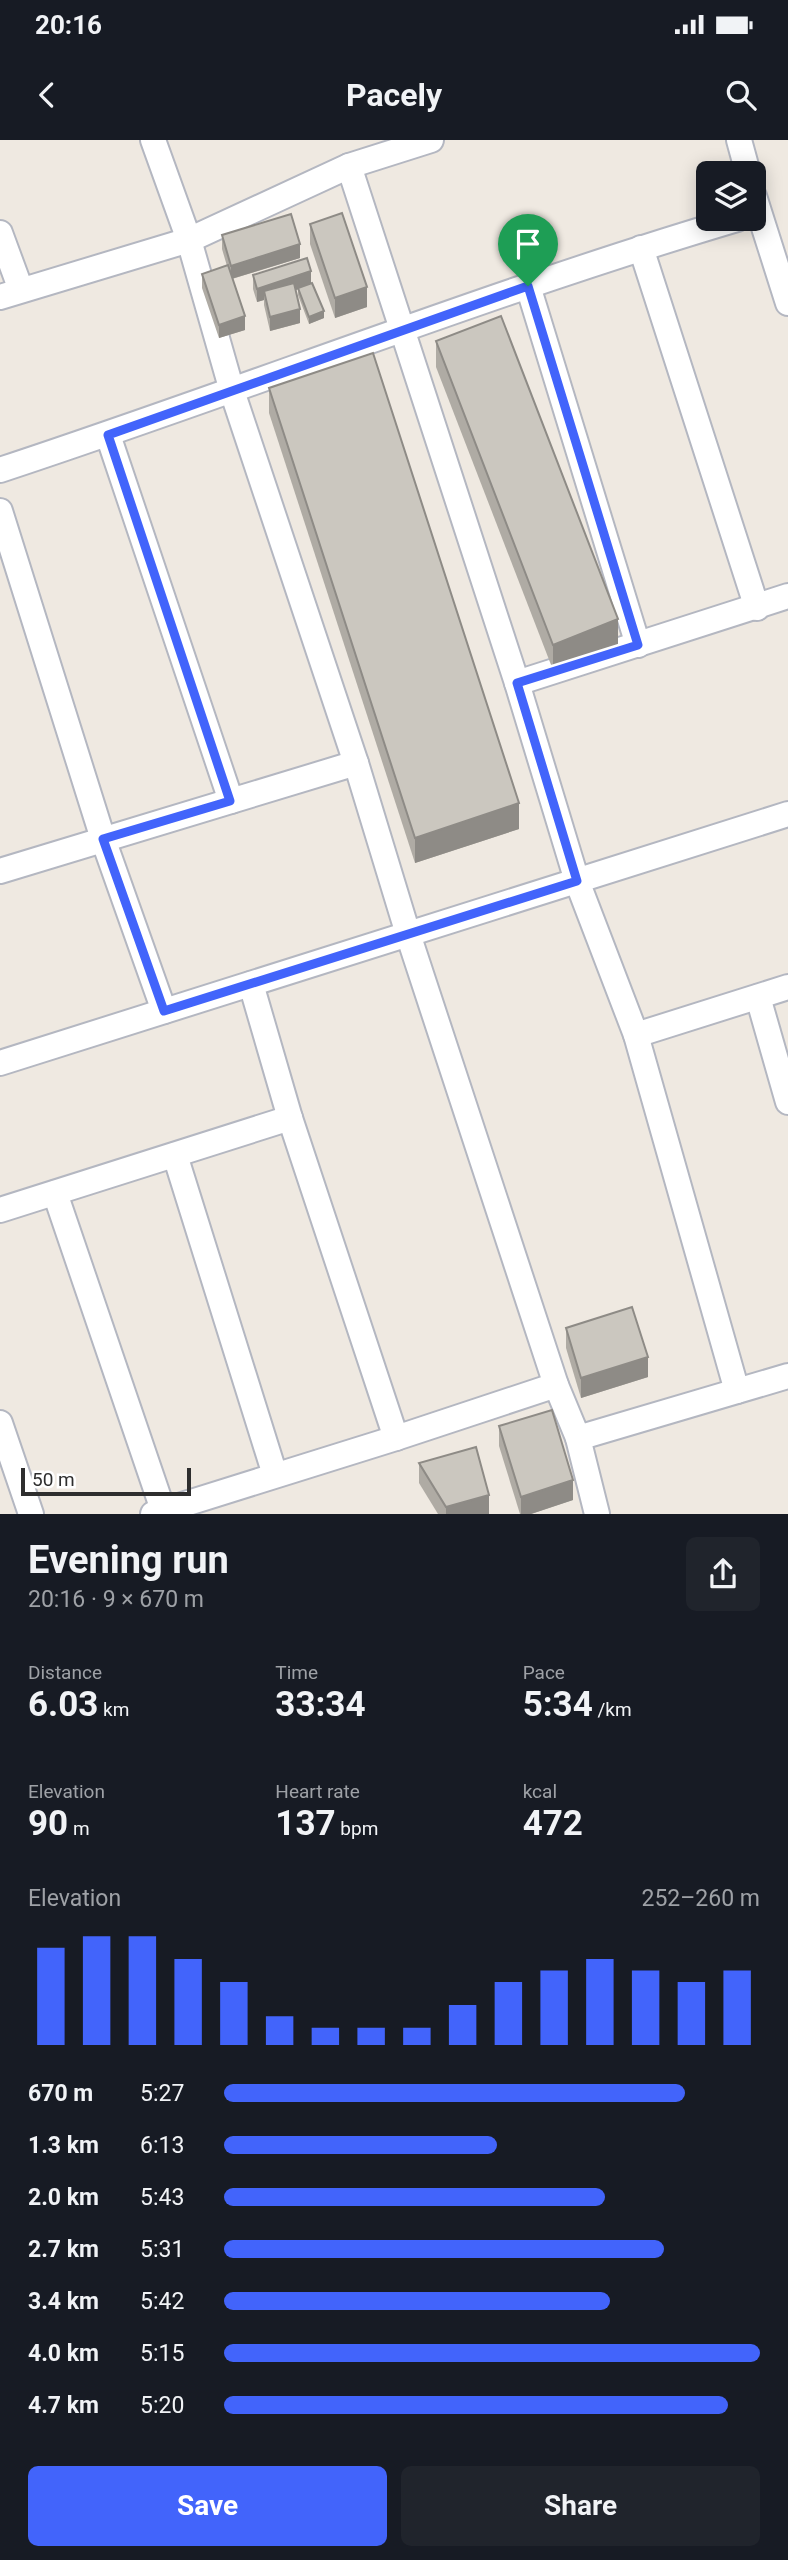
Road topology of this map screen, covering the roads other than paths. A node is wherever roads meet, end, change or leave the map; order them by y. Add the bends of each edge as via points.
1 (153, 140) edge
2 (431, 140) edge
3 (739, 140) edge
4 (745, 161) edge
5 (349, 166) junction
6 (696, 229) edge
7 (759, 231) edge
8 (0, 233) edge
9 (189, 240) junction
10 (640, 248) junction
11 (528, 286) junction
12 (11, 294) edge
13 (788, 303) edge
14 (402, 331) junction
15 (232, 391) junction
16 (108, 435) junction
17 (0, 470) edge
18 (0, 511) edge
19 (788, 596) edge
20 (757, 608) junction
21 (638, 645) junction
22 (517, 683) junction
23 (356, 763) junction
24 (230, 801) junction
25 (788, 814) edge
26 (103, 839) junction
27 (0, 871) edge
28 (577, 881) junction
29 (408, 934) junction
30 (251, 984) junction
31 (788, 987) edge
32 (758, 997) junction
33 (164, 1011) junction
34 (636, 1035) junction
35 (0, 1063) edge
36 (788, 1102) edge
37 (290, 1118) junction
38 (175, 1155) junction
39 (55, 1193) junction
40 (0, 1210) edge
41 (788, 1376) edge
42 (556, 1385) junction
43 (737, 1391) junction
44 (0, 1423) edge
45 (396, 1438) junction
46 (578, 1438) junction
47 (275, 1475) junction
48 (158, 1512) edge
49 (31, 1514) edge
50 (597, 1514) edge

1 - 9 street
2 - 5 street
3 - 4 street
5 - 9 street
5 - 14 street
6 - 10 street
7 - 13 street
8 - 12 street
9 - 12 street
9 - 15 street
10 - 11 street
10 - 20 street
11 - 14 street
11 - 21 street
14 - 15 street
14 - 22 street
15 - 16 street
15 - 23 street
16 - 17 street
16 - 24 street
18 - 26 street
19 - 20 street
20 - 21 street
21 - 22 street
22 - 28 street
23 - 24 street
23 - 29 street
24 - 26 street
25 - 28 street
26 - 27 street
26 - 33 street
28 - 29 street
28 - 34 street
29 - 30 street
29 - 42 street
30 - 33 street
30 - 37 street
31 - 32 street
32 - 34 street
32 - 36 street
33 - 35 street
34 - 43 street
37 - 38 street
37 - 45 street
38 - 39 street
38 - 47 street
39 - 40 street
39 - 48 street
41 - 43 street
42 - 45 street
42 - 46 street
43 - 46 street
44 - 49 street
45 - 47 street
46 - 50 street
47 - 48 street

